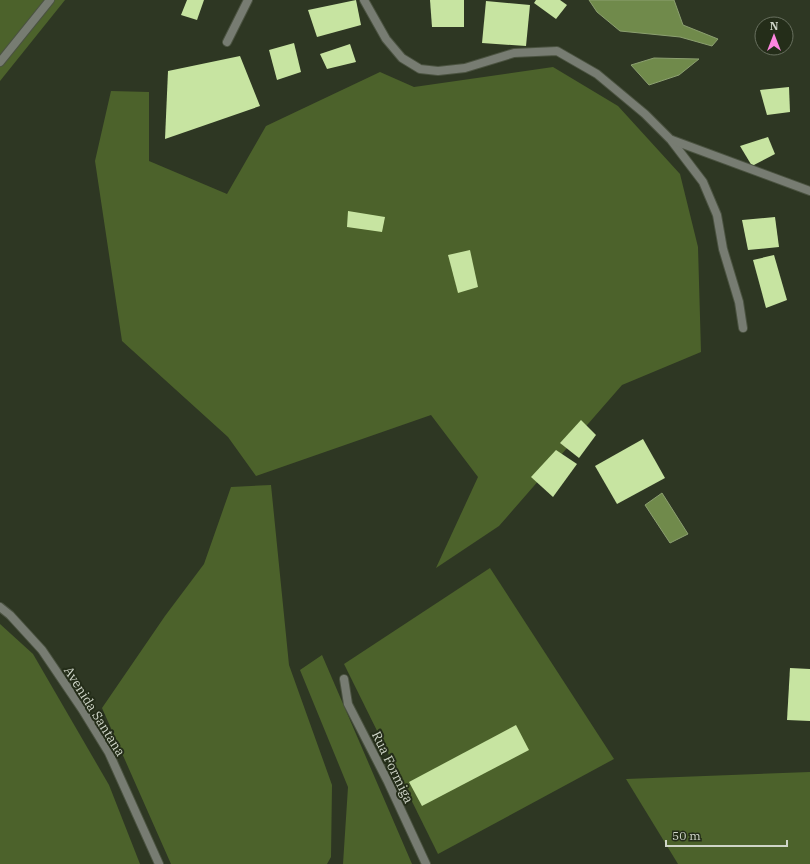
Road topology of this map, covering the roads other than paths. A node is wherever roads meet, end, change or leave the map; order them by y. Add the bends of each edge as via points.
1 (50, 0) edge
2 (248, 0) edge
3 (364, 0) edge
4 (227, 42) dead end
5 (0, 62) edge
6 (671, 140) junction
7 (810, 191) edge
8 (744, 328) dead end
9 (0, 607) edge
10 (344, 679) dead end
11 (159, 864) edge
12 (426, 864) edge

1 - 5 street
2 - 4 street
3 - 6 street via 386,40 402,58 420,69 438,71 465,68 514,53 557,51 597,74 645,114
6 - 7 street
6 - 8 street via 703,182 717,215
9 - 11 street, Avenida Santana via 42,650 82,709 109,753
10 - 12 street, Rua Formiga via 348,704

